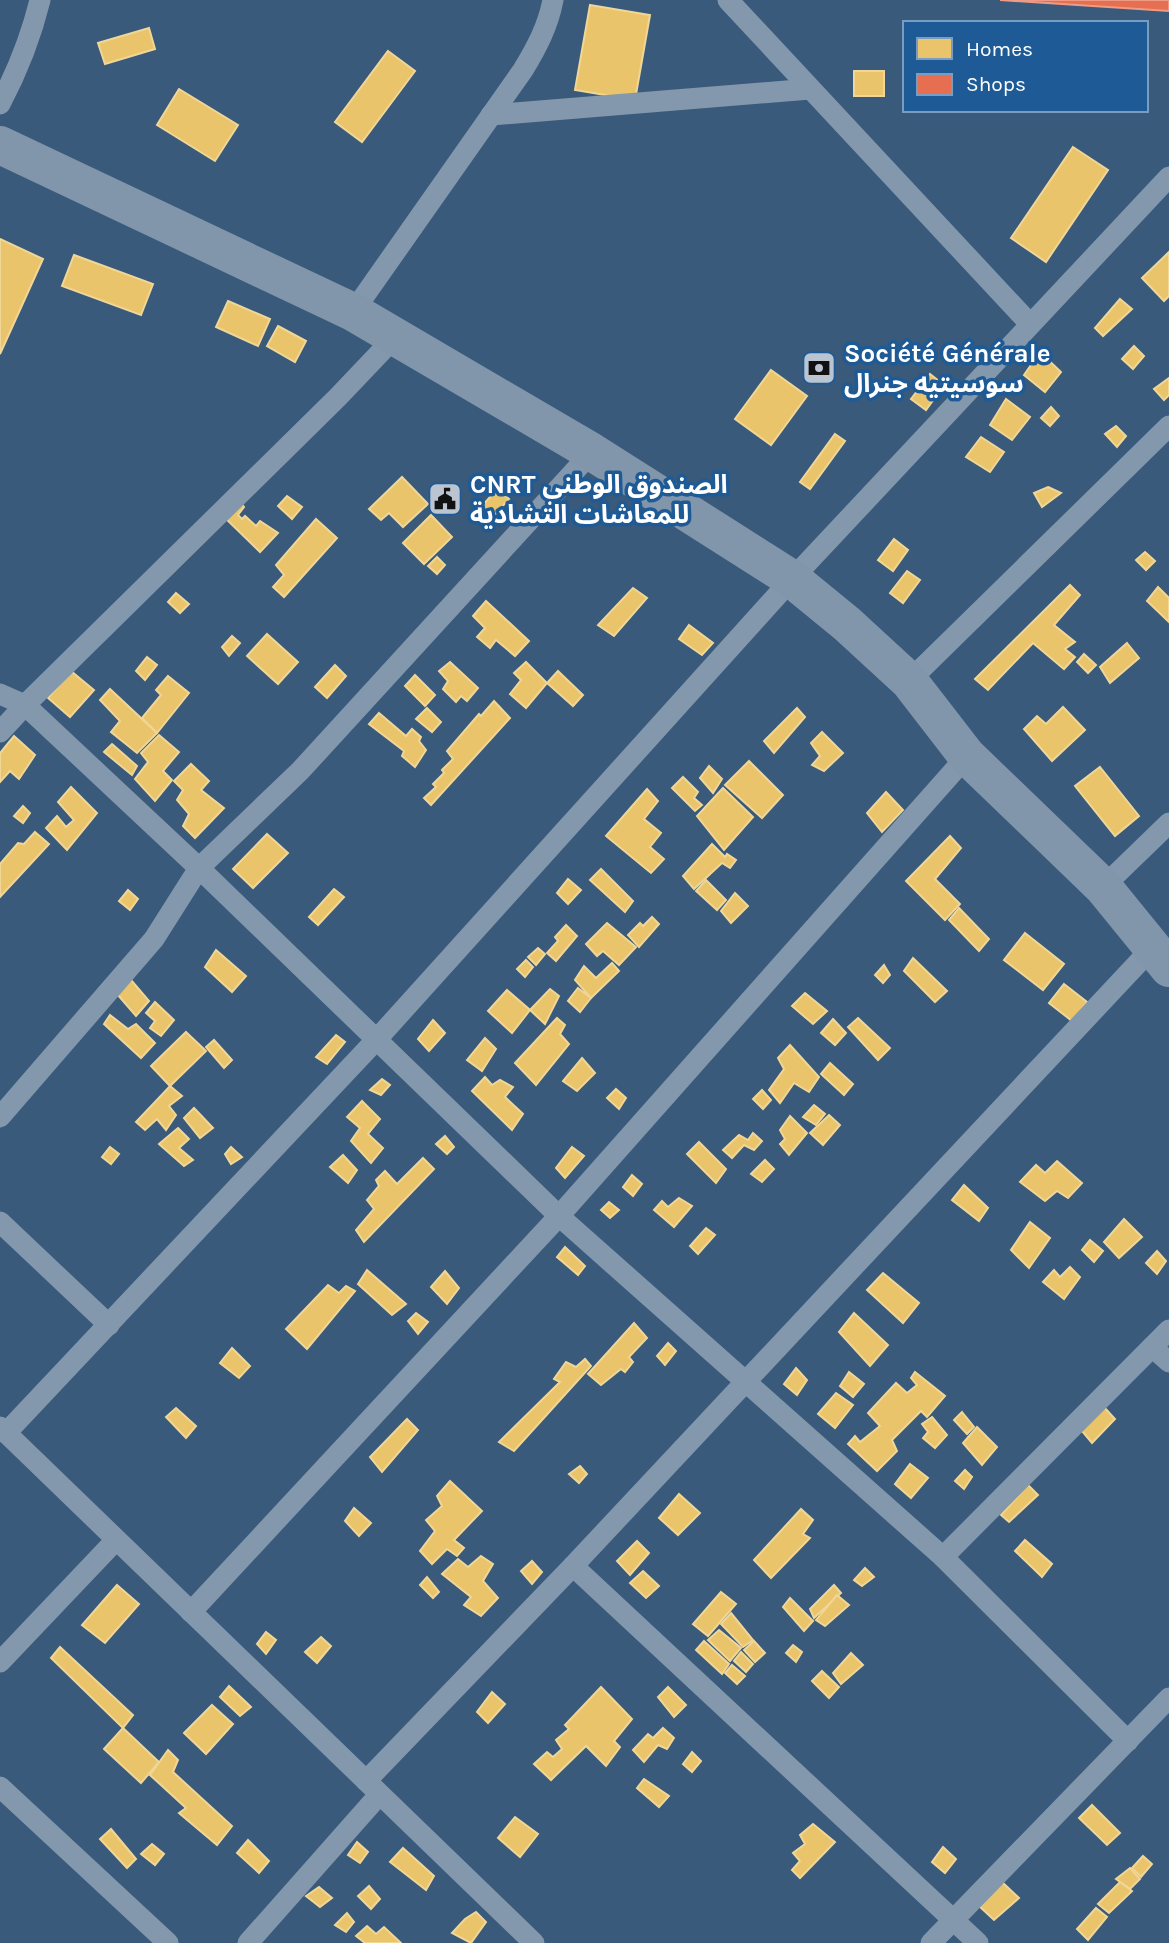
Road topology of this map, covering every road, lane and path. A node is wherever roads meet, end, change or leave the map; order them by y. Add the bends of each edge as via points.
1 (40, 0) edge
2 (552, 0) edge
3 (728, 0) edge
4 (810, 89) junction
5 (0, 104) edge
6 (491, 115) junction
7 (0, 145) edge
8 (1169, 177) edge
9 (353, 312) junction
10 (1030, 324) junction
11 (396, 336) junction
12 (1169, 426) edge
13 (592, 452) junction
14 (792, 579) junction
15 (909, 681) junction
16 (0, 694) edge
17 (25, 705) junction
18 (0, 732) edge
19 (967, 756) junction
20 (1169, 822) edge
21 (199, 868) junction
22 (1103, 887) junction
23 (1161, 958) edge
24 (377, 1040) junction
25 (0, 1117) edge
26 (559, 1216) junction
27 (0, 1222) edge
28 (108, 1325) junction
29 (1169, 1330) edge
30 (1152, 1347) junction
31 (1169, 1362) edge
32 (747, 1382) junction
33 (3, 1430) edge
34 (116, 1540) junction
35 (943, 1557) junction
36 (573, 1566) junction
37 (191, 1612) junction
38 (0, 1662) edge
39 (1169, 1698) edge
40 (1128, 1741) junction
41 (0, 1787) edge
42 (372, 1788) junction
43 (954, 1919) junction
44 (168, 1943) edge
45 (248, 1943) edge
46 (534, 1943) edge
47 (931, 1943) edge
48 (978, 1943) edge

1 - 5 street via 32,36
2 - 6 street via 538,45
3 - 4 street
4 - 6 street
4 - 10 street
6 - 9 street
7 - 9 highway
8 - 10 street
9 - 11 highway
10 - 14 street
11 - 13 highway
11 - 17 street
12 - 15 street
13 - 14 highway
13 - 21 street via 300,771
14 - 15 highway
14 - 24 street
15 - 19 highway
16 - 17 street
17 - 18 street
17 - 21 street
19 - 22 highway
19 - 26 street
20 - 22 street
21 - 24 street
21 - 25 street via 154,939
22 - 23 highway
23 - 32 street
24 - 26 street
24 - 28 street
26 - 32 street
26 - 37 street
27 - 28 street
28 - 33 street
29 - 30 street
30 - 31 street
30 - 35 street
32 - 35 street
32 - 36 street
33 - 34 street
34 - 37 street
34 - 38 street
35 - 40 street
36 - 42 street
36 - 43 street
37 - 42 street
39 - 40 street
40 - 43 street
41 - 44 street
42 - 45 street
42 - 46 street
43 - 47 street
43 - 48 street

